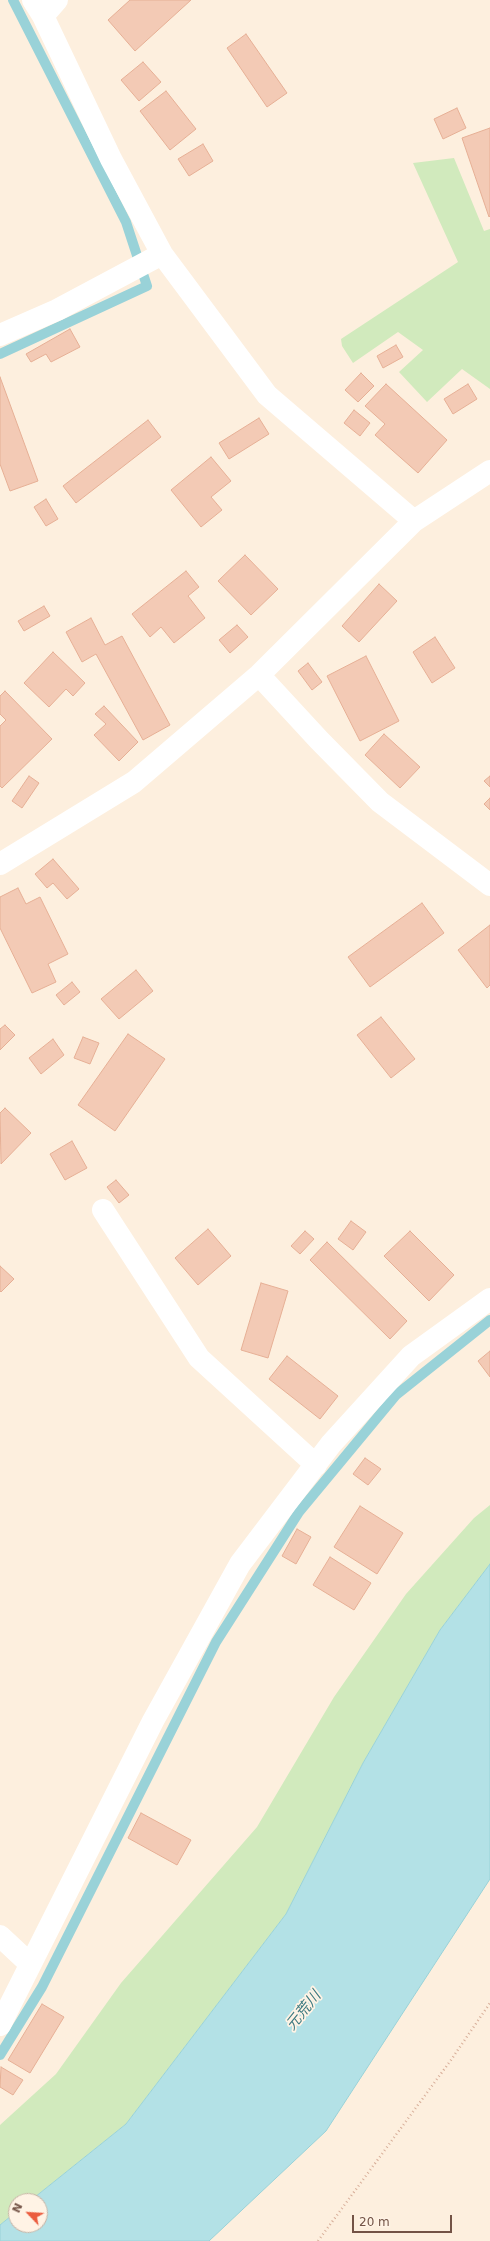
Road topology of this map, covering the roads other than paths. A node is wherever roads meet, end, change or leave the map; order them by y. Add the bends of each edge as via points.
1 (44, 5) edge
2 (162, 254) junction
3 (0, 335) edge
4 (490, 471) edge
5 (414, 521) junction
6 (259, 675) junction
7 (0, 864) edge
8 (490, 886) edge
9 (103, 1210) dead end
10 (490, 1298) edge
11 (316, 1465) junction
12 (0, 1936) edge
13 (30, 1964) junction
14 (0, 2024) edge

1 - 2 street via 111,159
2 - 3 street via 57,310
2 - 5 street via 267,395
4 - 5 street
5 - 6 street
6 - 7 street via 134,782
6 - 8 street via 380,802
9 - 11 street via 199,1358
10 - 11 street via 411,1356 331,1444
11 - 13 street via 240,1564 153,1721
12 - 13 street
13 - 14 street

